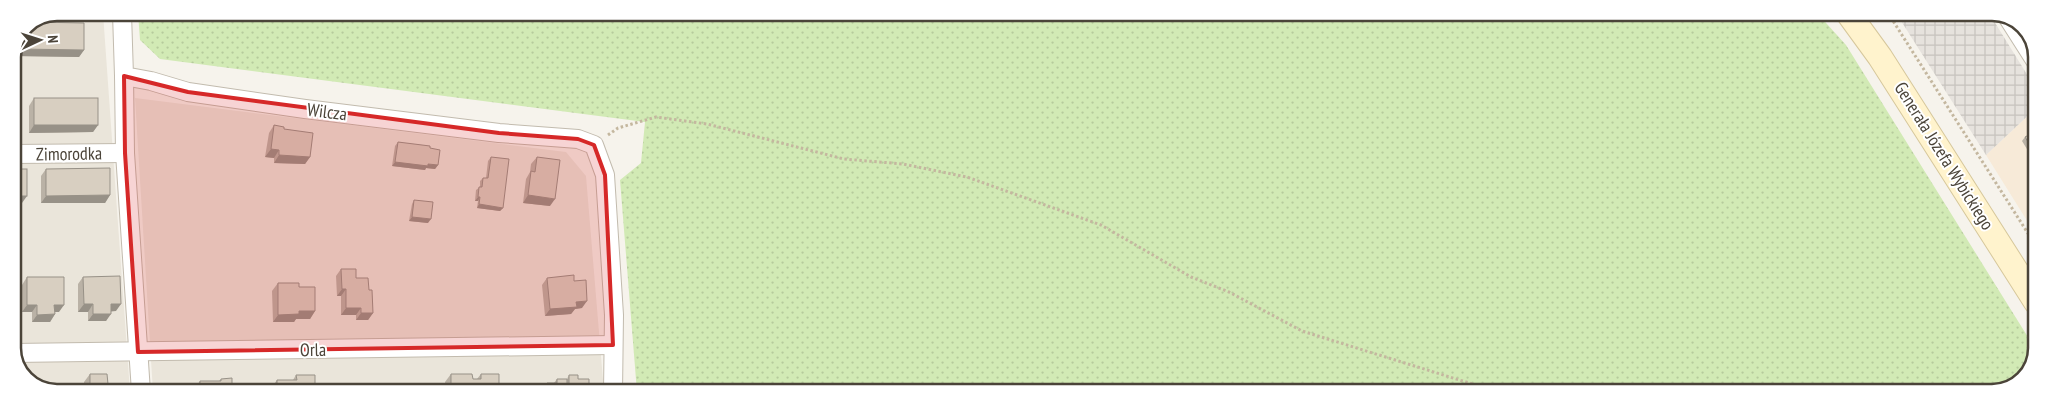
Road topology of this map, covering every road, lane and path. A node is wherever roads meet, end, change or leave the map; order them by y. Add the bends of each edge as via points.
1 (122, 21) edge
2 (1854, 21) edge
3 (1893, 21) edge
4 (2017, 32) edge
5 (2027, 47) edge
6 (124, 76) junction
7 (594, 145) junction
8 (21, 154) edge
9 (124, 154) junction
10 (2028, 233) edge
11 (2028, 289) edge
12 (612, 346) junction
13 (138, 352) junction
14 (22, 353) edge
15 (140, 384) edge
16 (613, 384) edge
17 (1472, 384) edge

1 - 6 street
2 - 11 main road, Generała Józefa Wybickiego
3 - 10 path
4 - 5 street
6 - 7 street, Wilcza via 188,92 500,133 578,139
6 - 9 street
7 - 12 street via 605,175 614,315
7 - 17 path via 618,128 656,117 706,124 844,159 903,164 967,177 1101,225 1192,277 1229,292 1302,331
8 - 9 street, Zimorodka
9 - 13 street
12 - 13 street, Orla
12 - 16 street
13 - 14 street, Orla
13 - 15 street

